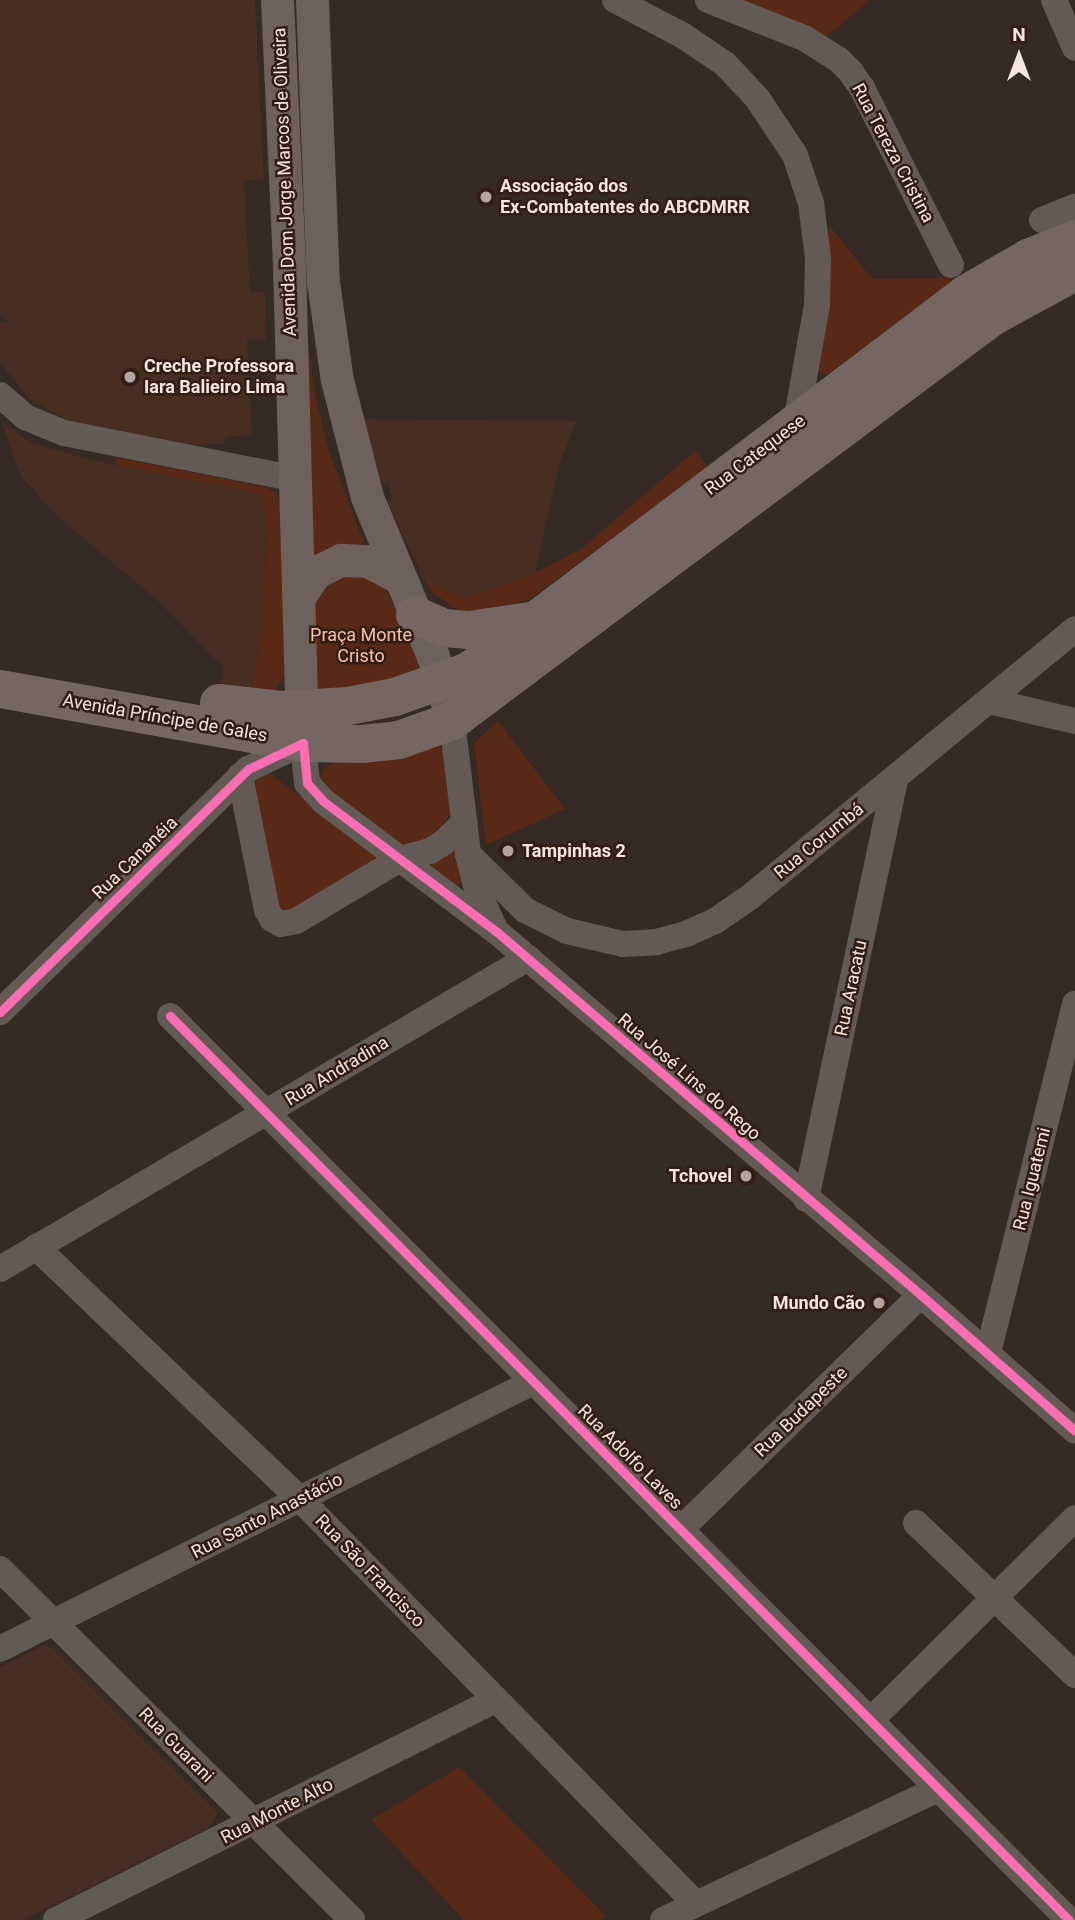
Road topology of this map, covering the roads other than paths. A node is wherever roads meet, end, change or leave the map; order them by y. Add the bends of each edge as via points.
1 (277, 0) edge
2 (312, 0) edge
3 (615, 0) edge
4 (708, 0) edge
5 (1054, 0) edge
6 (1075, 48) edge
7 (1075, 208) edge
8 (1042, 220) dead end
9 (1075, 239) edge
10 (951, 265) dead end
11 (1075, 272) edge
12 (0, 395) edge
13 (796, 423) junction
14 (296, 479) junction
15 (400, 578) junction
16 (299, 597) junction
17 (415, 615) junction
18 (539, 620) junction
19 (1075, 629) edge
20 (0, 665) edge
21 (442, 682) junction
22 (0, 689) edge
23 (989, 701) junction
24 (452, 721) junction
25 (1075, 721) edge
26 (302, 726) junction
27 (240, 776) junction
28 (896, 777) junction
29 (465, 822) junction
30 (468, 854) junction
31 (400, 859) junction
32 (446, 893) junction
33 (483, 904) junction
34 (526, 910) junction
35 (497, 932) junction
36 (528, 958) junction
37 (1075, 1004) edge
38 (0, 1012) edge
39 (170, 1016) dead end
40 (265, 1114) junction
41 (806, 1199) junction
42 (36, 1247) junction
43 (0, 1269) edge
44 (921, 1295) junction
45 (989, 1353) junction
46 (533, 1382) junction
47 (1075, 1431) edge
48 (300, 1499) junction
49 (1075, 1518) edge
50 (916, 1523) dead end
51 (681, 1529) junction
52 (0, 1569) edge
53 (994, 1598) junction
54 (53, 1622) junction
55 (0, 1649) edge
56 (1075, 1675) edge
57 (496, 1700) junction
58 (871, 1720) junction
59 (938, 1789) junction
60 (253, 1823) junction
61 (696, 1904) junction
62 (56, 1920) edge
63 (352, 1920) edge
64 (663, 1920) edge
65 (1069, 1920) edge

1 - 14 main road, Avenida Dom Jorge Marcos de Oliveira
2 - 15 main road, Avenida Dom Jorge Marcos de Oliveira via 329,332 358,468
3 - 13 street via 725,64 757,99 795,155 811,203 818,258 817,305
4 - 10 street, Rua Tereza Cristina via 804,38 850,71
5 - 6 street
7 - 8 street
9 - 13 highway, Rua Catequese via 1028,258 966,294
11 - 24 highway, Rua Catequese via 992,317
12 - 14 street via 25,417 64,433
13 - 18 highway, Rua Catequese
14 - 16 main road, Avenida Dom Jorge Marcos de Oliveira
15 - 16 main road via 368,561 341,560 316,572
15 - 17 main road, Avenida Dom Jorge Marcos de Oliveira
16 - 26 main road, Avenida Dom Jorge Marcos de Oliveira
17 - 18 highway via 444,628 469,631
17 - 21 main road, Avenida Dom Jorge Marcos de Oliveira
18 - 21 highway, Rua Catequese via 469,671
19 - 23 street, Rua Corumbá
20 - 26 highway, Avenida Príncipe de Gales via 245,708
21 - 24 main road, Avenida Dom Jorge Marcos de Oliveira
21 - 26 highway, Avenida Príncipe de Gales
22 - 26 highway, Avenida Príncipe de Gales
23 - 25 street
23 - 28 street, Rua Corumbá
24 - 26 highway, Avenida Príncipe de Gales via 390,741 362,744
24 - 29 street, Rua José Lins do Rego
26 - 27 street, Rua Cananéia
26 - 31 street, Rua José Lins do Rego via 304,772 314,792
27 - 31 street via 267,910 276,923 291,924
27 - 38 street, Rua Cananéia
28 - 34 street, Rua Corumbá via 750,897 686,934 640,944 604,942 567,932
28 - 41 street, Rua Aracatu
29 - 30 street, Rua José Lins do Rego
29 - 31 street via 430,851
30 - 33 street, Rua José Lins do Rego
30 - 34 street, Rua Corumbá
31 - 32 street, Rua José Lins do Rego
32 - 33 street, Rua Corumbá
32 - 35 street, Rua José Lins do Rego
33 - 34 street, Rua Corumbá
33 - 35 street, Rua José Lins do Rego
35 - 36 street, Rua José Lins do Rego
36 - 40 street, Rua Andradina
36 - 41 street, Rua José Lins do Rego
37 - 45 street, Rua Iguatemi
39 - 40 street, Rua Adolfo Laves
40 - 42 street, Rua Andradina
40 - 46 street, Rua Adolfo Laves
41 - 44 street, Rua José Lins do Rego
42 - 43 street, Rua Andradina
42 - 48 street, Rua São Francisco
44 - 45 street, Rua José Lins do Rego
44 - 51 street, Rua Budapeste
45 - 47 street, Rua José Lins do Rego
46 - 48 street, Rua Santo Anastácio
46 - 51 street, Rua Adolfo Laves
48 - 54 street, Rua Santo Anastácio
48 - 57 street, Rua São Francisco
49 - 53 street
50 - 53 street
51 - 58 street, Rua Adolfo Laves
52 - 54 street, Rua Guarani
53 - 56 street
53 - 58 street
54 - 55 street, Rua Santo Anastácio
54 - 60 street, Rua Guarani
57 - 60 street, Rua Monte Alto
57 - 61 street, Rua São Francisco
58 - 59 street, Rua Adolfo Laves
59 - 61 street
59 - 65 street, Rua Adolfo Laves
60 - 62 street, Rua Monte Alto
60 - 63 street, Rua Guarani
61 - 64 street

